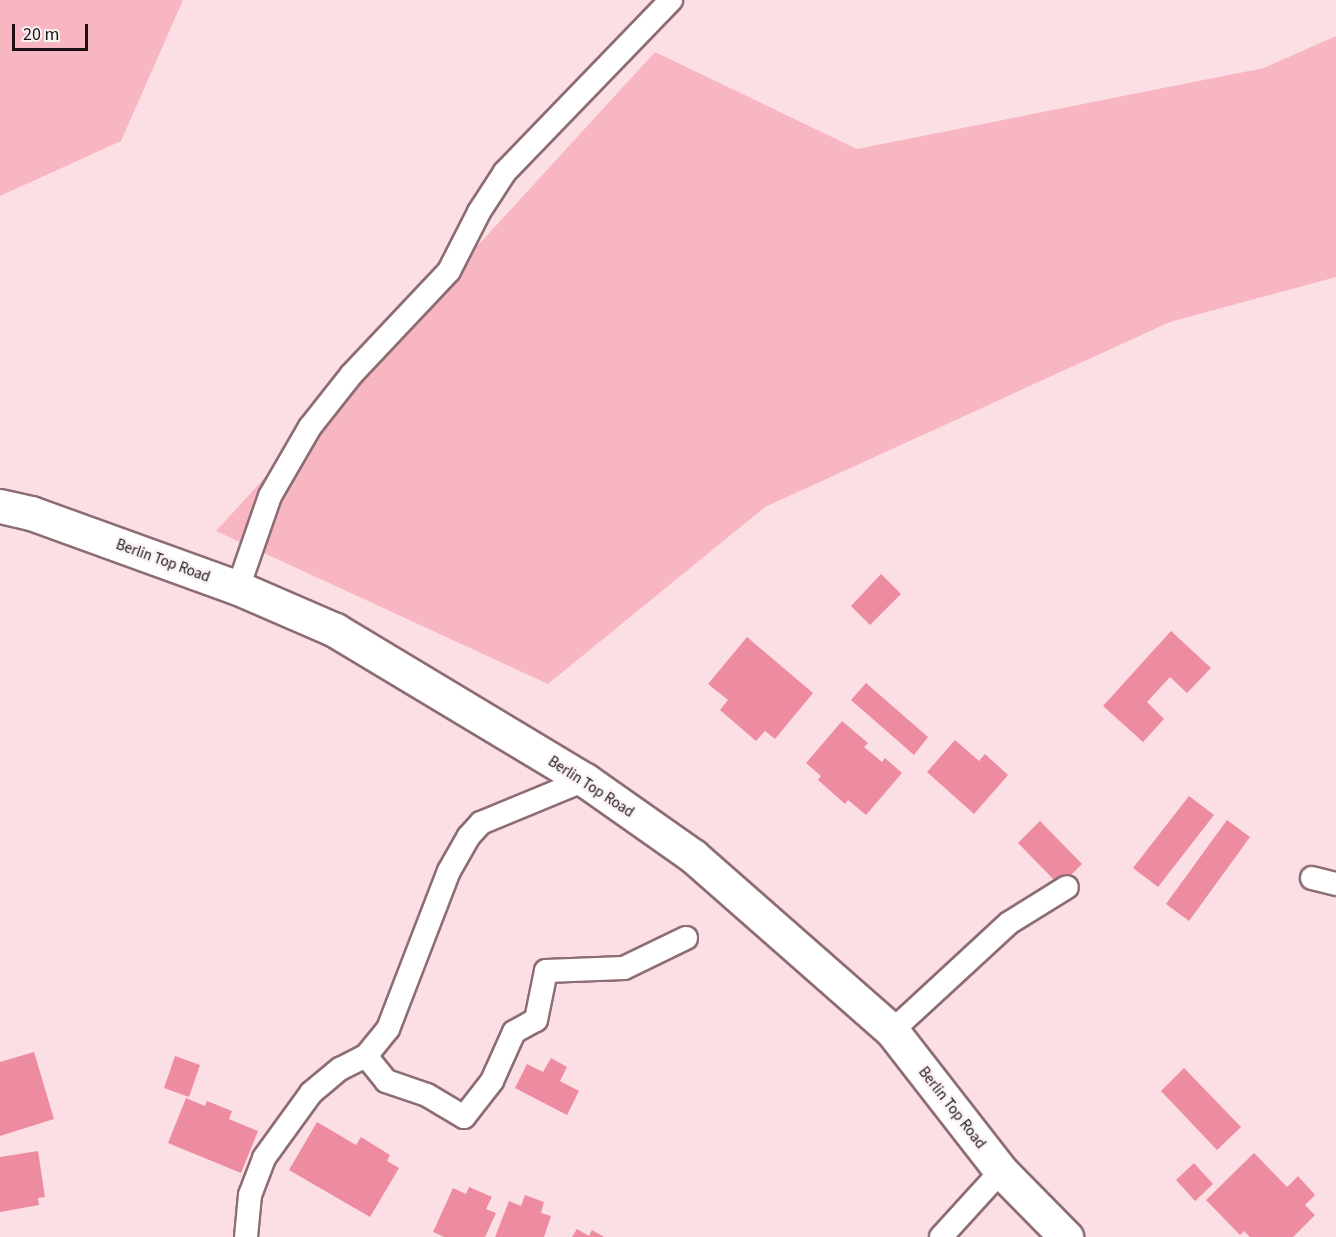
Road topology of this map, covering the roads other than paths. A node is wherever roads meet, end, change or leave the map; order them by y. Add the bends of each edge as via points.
1 (671, 0) edge
2 (0, 506) edge
3 (238, 588) junction
4 (585, 780) junction
5 (1312, 878) dead end
6 (1336, 884) edge
7 (1067, 887) dead end
8 (686, 938) dead end
9 (892, 1031) junction
10 (366, 1056) junction
11 (1001, 1172) junction
12 (246, 1237) edge
13 (941, 1237) edge
14 (1066, 1237) edge

1 - 3 street via 505,172 449,271 351,375 310,427 270,496
2 - 3 street, Berlin Top Road via 31,513
3 - 4 street, Berlin Top Road via 335,630
4 - 9 street, Berlin Top Road via 693,856
4 - 10 street via 481,823 469,836 449,871 388,1029
5 - 6 street
7 - 9 street via 1009,923
8 - 10 street via 624,968 546,971 536,1020 514,1032 492,1081 464,1117 426,1095 386,1081
9 - 11 street, Berlin Top Road
10 - 12 street via 340,1069 311,1093 264,1158 250,1195
11 - 13 street
11 - 14 street, Berlin Top Road

